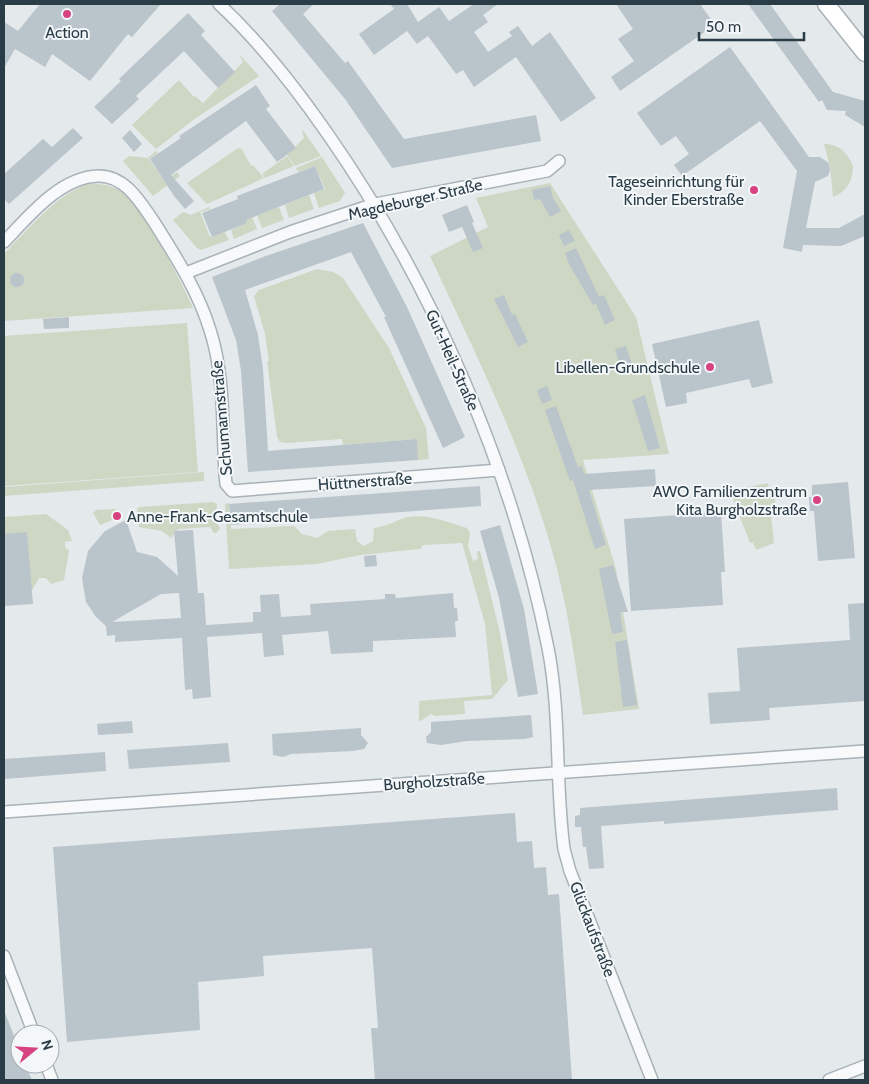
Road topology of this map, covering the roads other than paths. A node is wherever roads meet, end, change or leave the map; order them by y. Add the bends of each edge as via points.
1 (219, 4) edge
2 (826, 4) edge
3 (865, 53) edge
4 (559, 161) dead end
5 (375, 204) junction
6 (4, 242) edge
7 (186, 273) junction
8 (499, 470) junction
9 (232, 491) joint
10 (865, 750) edge
11 (559, 772) junction
12 (4, 812) edge
13 (4, 956) edge
14 (30, 1024) edge
15 (865, 1066) edge
16 (652, 1080) edge
17 (829, 1080) edge

1 - 5 street, Gut-Heil-Straße via 242,25 301,95
2 - 3 street
4 - 5 street, Magdeburger Straße via 547,171
5 - 7 street, Magdeburger Straße via 290,232
5 - 8 street, Gut-Heil-Straße via 443,336
6 - 7 street, Schumannstraße via 55,193 76,180 106,177 128,188 146,209
7 - 9 street, Schumannstraße via 210,330 220,374 226,484
8 - 9 street, Hüttnerstraße
8 - 11 street, Gut-Heil-Straße via 533,581 548,650
10 - 11 street, Burgholzstraße
11 - 12 street, Burgholzstraße
11 - 16 street, Glückaufstraße via 560,824 570,871
13 - 14 street
15 - 17 street

